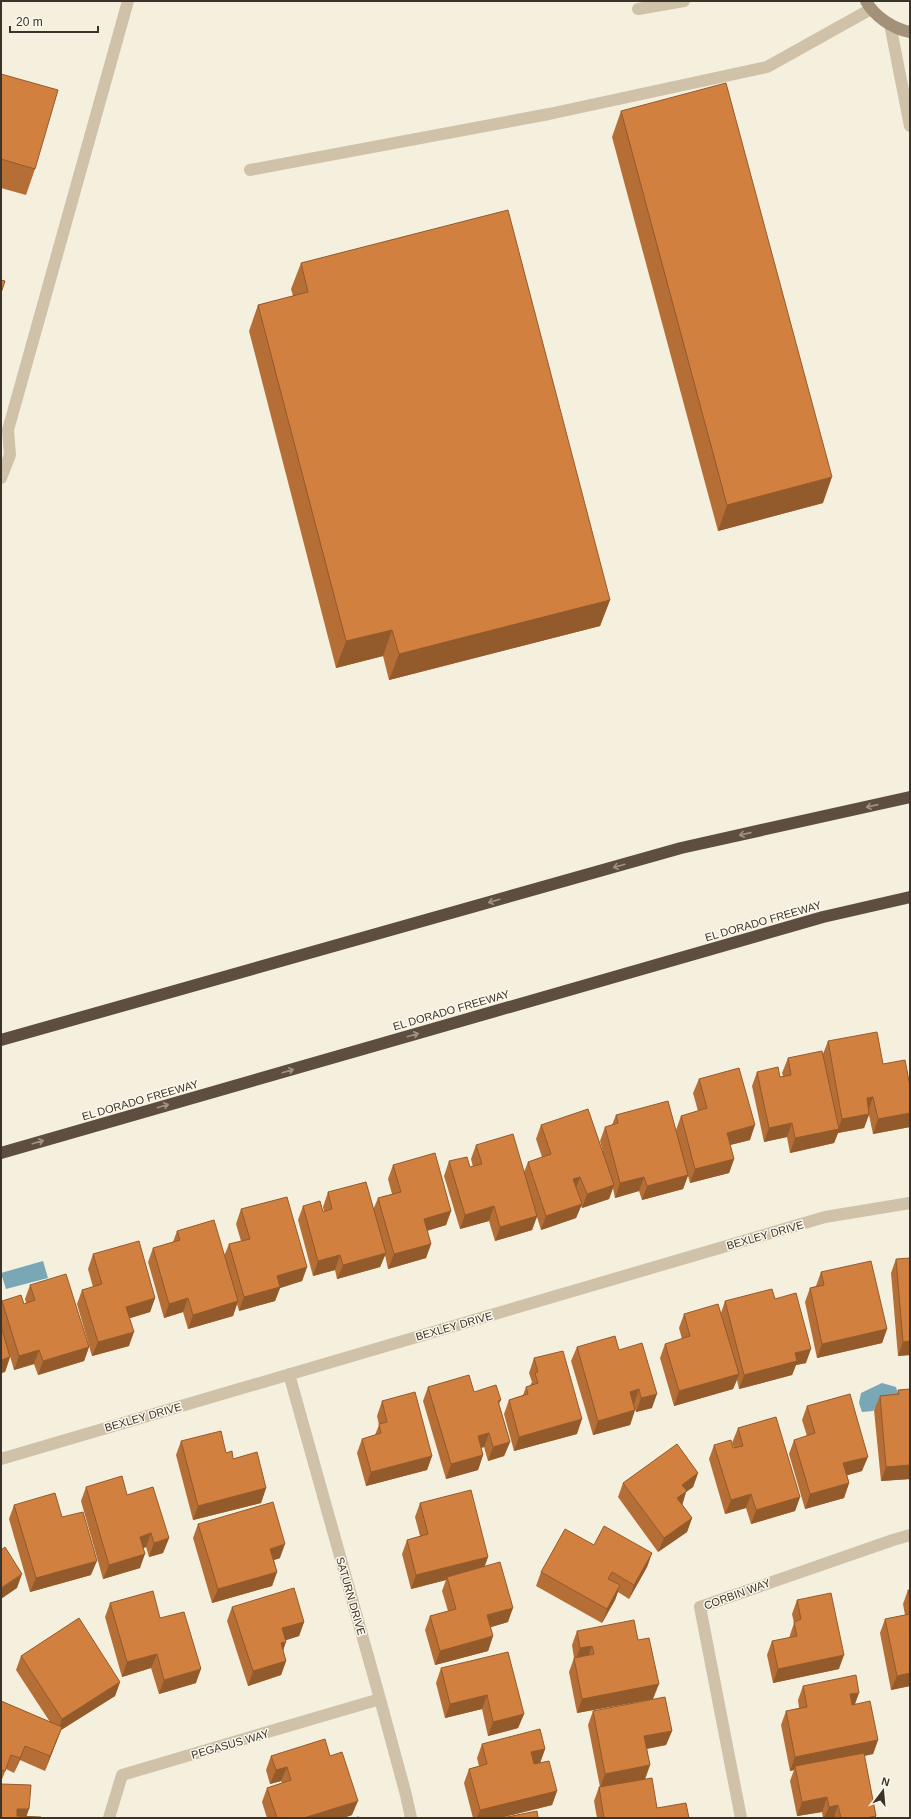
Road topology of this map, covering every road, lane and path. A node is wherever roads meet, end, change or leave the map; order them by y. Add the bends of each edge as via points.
1 (128, 1) edge
2 (684, 1) edge
3 (868, 5) edge
4 (638, 9) dead end
5 (890, 24) junction
6 (910, 32) edge
7 (910, 126) edge
8 (250, 170) dead end
9 (5, 428) edge
10 (1, 478) edge
11 (910, 797) edge
12 (910, 897) edge
13 (1, 1040) edge
14 (1, 1153) edge
15 (910, 1203) edge
16 (289, 1374) junction
17 (1, 1459) edge
18 (910, 1536) edge
19 (380, 1699) junction
20 (109, 1818) edge
21 (411, 1818) edge
22 (741, 1818) edge

1 - 9 street
2 - 4 street
3 - 5 street
3 - 8 street via 767,67 549,114
5 - 6 street
5 - 7 street
9 - 10 street via 10,455
11 -> 13 highway via 681,848
14 -> 12 highway, EL DORADO FREEWAY via 823,917
15 - 16 street, BEXLEY DRIVE via 825,1217
16 - 17 street, BEXLEY DRIVE
16 - 19 street, SATURN DRIVE
18 - 22 street, CORBIN WAY via 700,1606
19 - 20 street, PEGASUS WAY via 122,1775
19 - 21 street, SATURN DRIVE

